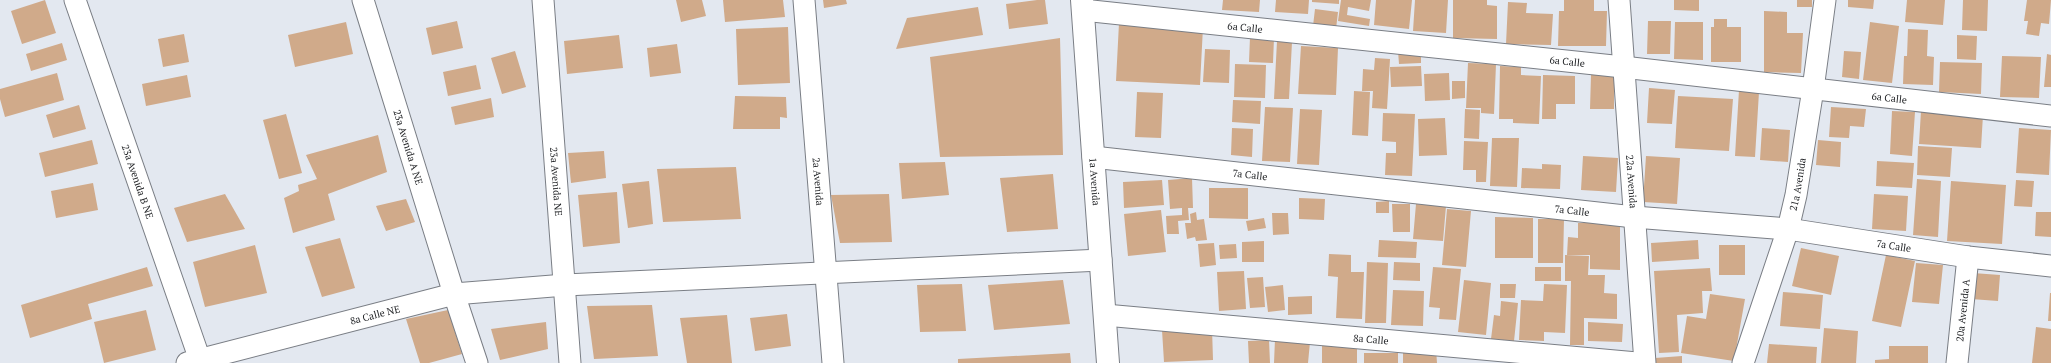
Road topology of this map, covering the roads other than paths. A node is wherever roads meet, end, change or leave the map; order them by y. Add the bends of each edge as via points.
1 (75, 0) edge
2 (363, 0) edge
3 (543, 0) edge
4 (804, 0) edge
5 (1619, 0) edge
6 (1825, 0) edge
7 (1082, 5) edge
8 (1622, 67) junction
9 (1813, 89) junction
10 (2051, 116) edge
11 (1093, 157) junction
12 (1634, 217) junction
13 (1788, 229) junction
14 (1968, 257) junction
15 (1101, 260) junction
16 (2051, 266) edge
17 (827, 274) junction
18 (565, 285) junction
19 (454, 294) junction
20 (1105, 315) junction
21 (196, 362) edge
22 (477, 363) edge
23 (570, 363) edge
24 (833, 363) edge
25 (1108, 363) edge
26 (1637, 363) edge
27 (1645, 363) edge
28 (1743, 363) edge
29 (1957, 363) edge

1 - 21 street, 23a Avenida B NE
2 - 19 street, 23a Avenida A NE
3 - 18 street, 23a Avenida NE
4 - 17 street, 2a Avenida
5 - 8 street, 22a Avenida
6 - 9 street, 21a Avenida
7 - 8 street, 6a Calle
7 - 11 street, 1a Avenida
8 - 9 street, 6a Calle
8 - 12 street, 22a Avenida
9 - 10 street, 6a Calle
9 - 13 street, 21a Avenida
11 - 12 street, 7a Calle
11 - 15 street, 1a Avenida
12 - 13 street, 7a Calle
12 - 27 street, 22a Avenida
13 - 14 street, 7a Calle
13 - 28 street, 21a Avenida
14 - 16 street, 7a Calle
14 - 29 street, 20a Avenida A
15 - 17 street, 8a Calle NE
15 - 20 street, 1a Avenida
17 - 18 street, 8a Calle NE
17 - 24 street, 2a Avenida
18 - 19 street, 8a Calle NE
18 - 23 street, 23a Avenida NE
19 - 21 street, 8a Calle NE
19 - 22 street, 23a Avenida A NE
20 - 25 street, 1a Avenida
20 - 26 street, 8a Calle

